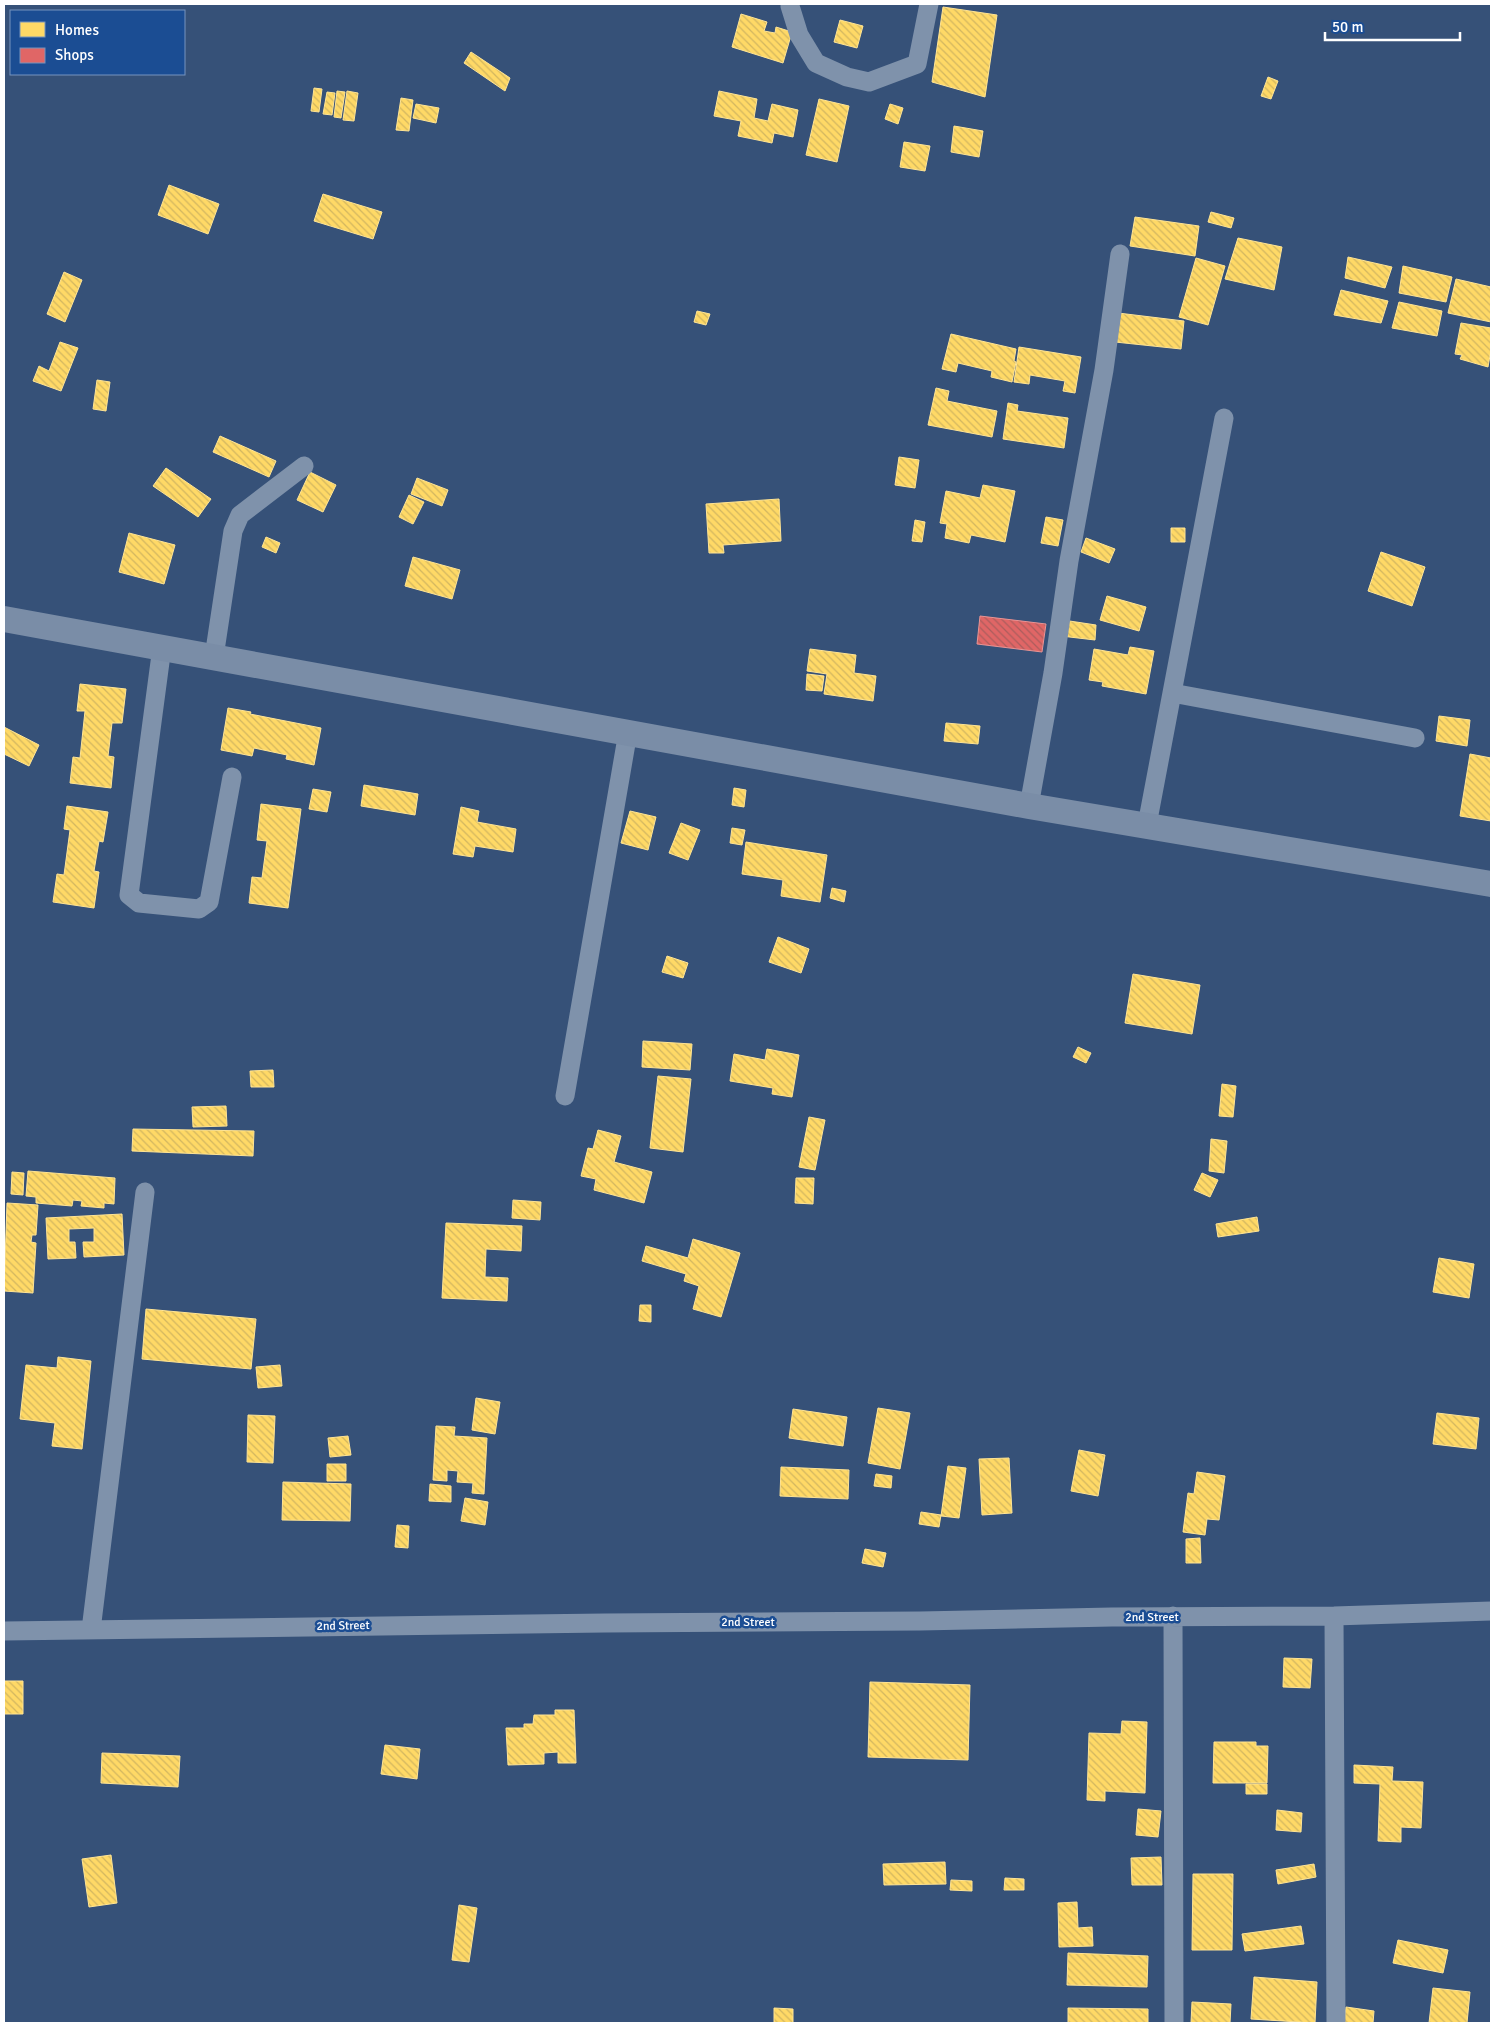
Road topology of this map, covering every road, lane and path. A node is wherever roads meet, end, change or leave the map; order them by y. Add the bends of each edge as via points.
1 (929, 4) edge
2 (790, 6) dead end
3 (1120, 254) dead end
4 (1224, 418) dead end
5 (304, 466) dead end
6 (4, 619) edge
7 (162, 647) junction
8 (214, 657) junction
9 (1172, 693) junction
10 (628, 732) junction
11 (1415, 738) dead end
12 (232, 777) dead end
13 (1029, 806) junction
14 (1147, 825) junction
15 (1491, 884) edge
16 (565, 1096) dead end
17 (145, 1192) dead end
18 (1491, 1611) edge
19 (1173, 1616) junction
20 (1334, 1616) junction
21 (91, 1630) junction
22 (4, 1631) edge
23 (1174, 2023) edge
24 (1336, 2023) edge

1 - 2 street via 917,64 868,82 847,77 816,63 800,34
3 - 13 street via 1104,370
4 - 9 street
5 - 8 street via 240,515 234,531
6 - 7 main road
7 - 8 main road
7 - 12 street via 129,895 139,903 199,909 209,902
8 - 10 main road
9 - 11 street
9 - 14 street
10 - 13 main road
10 - 16 street
13 - 14 main road
14 - 15 main road
17 - 21 street
18 - 20 street, 2nd Street
19 - 20 street, 2nd Street
19 - 21 street, 2nd Street
19 - 23 street
20 - 24 street
21 - 22 street, 2nd Street

